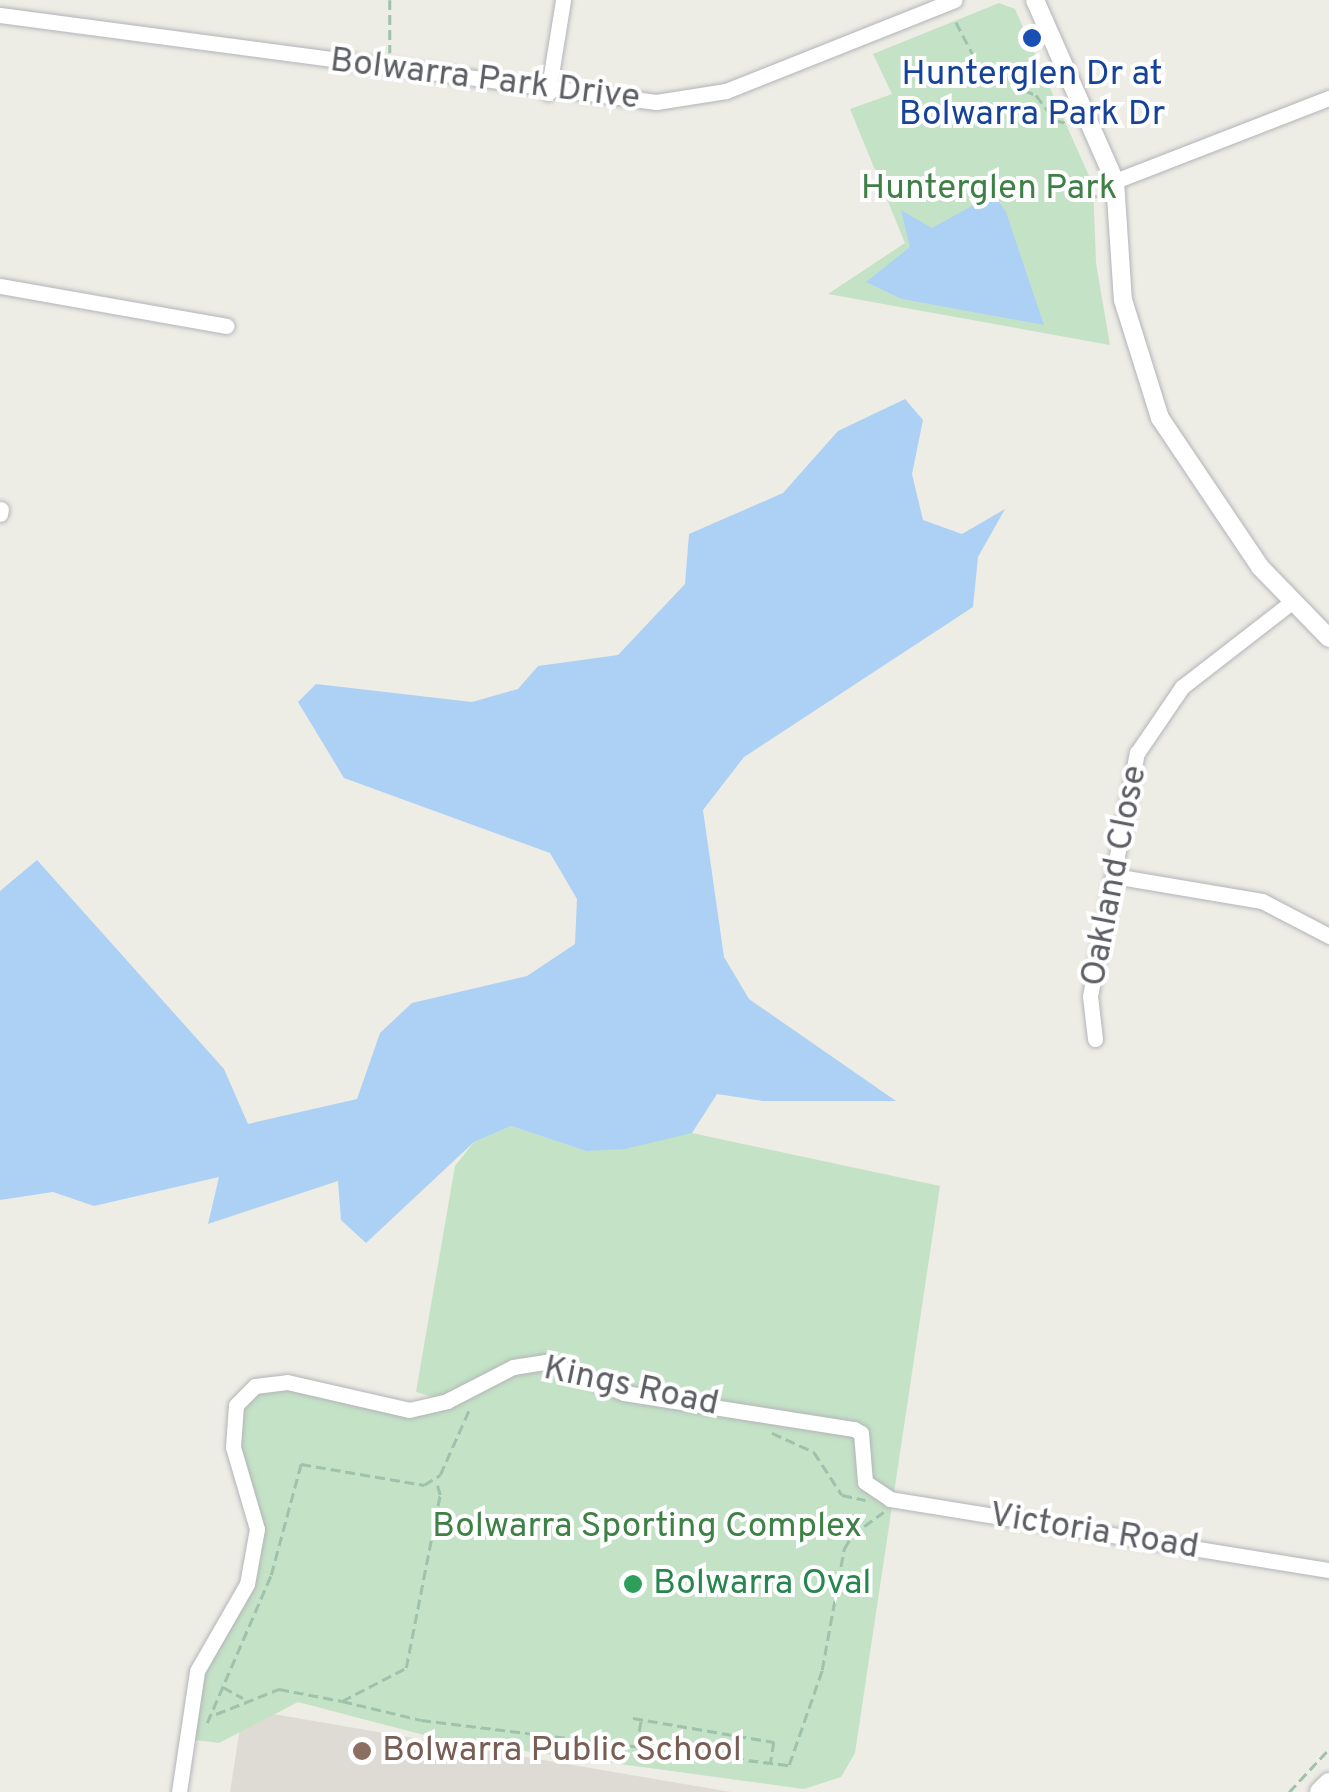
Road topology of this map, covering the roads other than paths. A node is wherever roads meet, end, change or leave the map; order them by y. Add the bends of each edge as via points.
1 (563, 0) edge
2 (954, 0) edge
3 (1035, 0) edge
4 (0, 15) edge
5 (548, 92) junction
6 (1329, 98) edge
7 (1114, 181) junction
8 (0, 286) edge
9 (226, 326) dead end
10 (1293, 601) junction
11 (1329, 638) edge
12 (1114, 876) junction
13 (1329, 936) edge
14 (1095, 1039) dead end
15 (865, 1482) joint
16 (1329, 1570) edge
17 (1329, 1783) edge
18 (179, 1792) edge
19 (1320, 1792) edge

1 - 5 street
2 - 5 street, Bolwarra Park Drive via 708,96 629,102
3 - 7 street
4 - 5 street, Bolwarra Park Drive
6 - 7 street
7 - 10 street via 1123,300 1144,382 1200,482
8 - 9 street
10 - 11 street
10 - 12 street, Oakland Close via 1182,687 1148,729 1129,776
12 - 13 street via 1262,901
12 - 14 street, Oakland Close via 1090,996
15 - 16 street, Victoria Road via 890,1499
15 - 18 street, Kings Road via 861,1433 854,1429 624,1393 546,1362 513,1367 446,1401 409,1410 288,1382 255,1386 236,1405 233,1447 258,1528 248,1584 197,1671
17 - 19 main road

